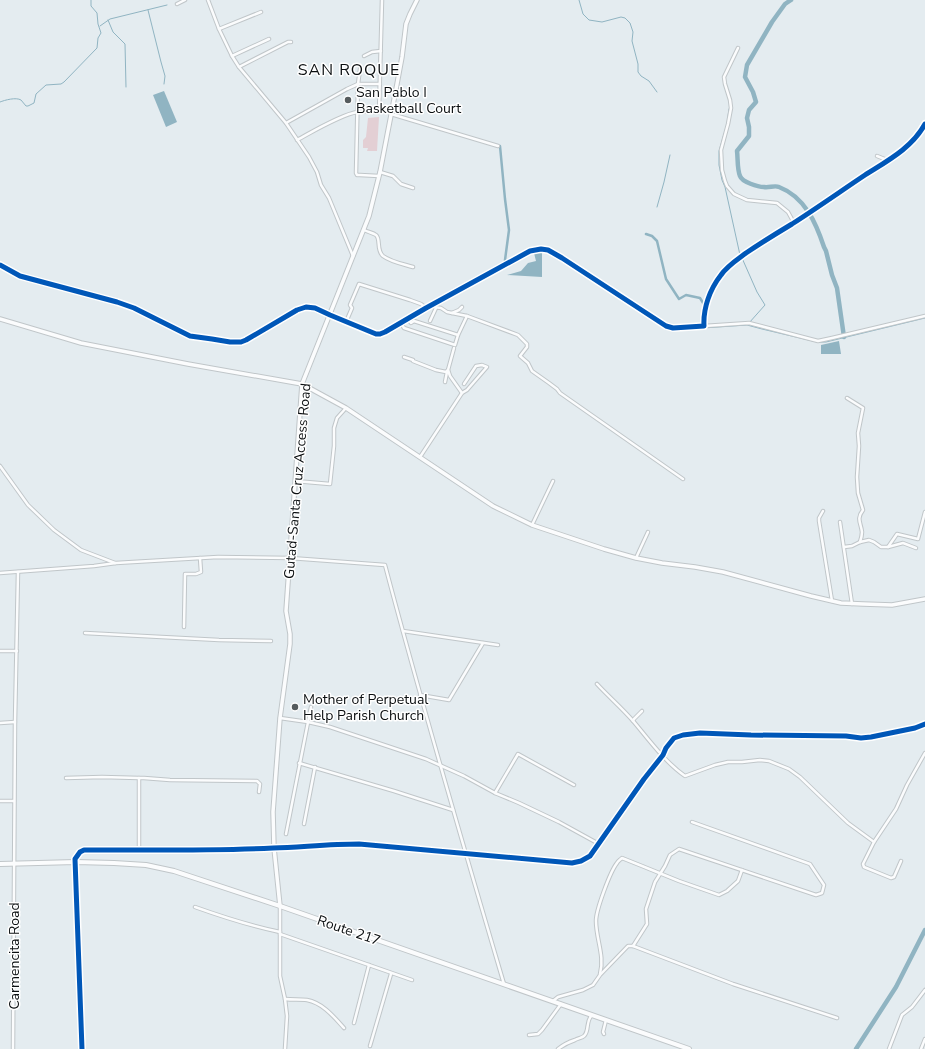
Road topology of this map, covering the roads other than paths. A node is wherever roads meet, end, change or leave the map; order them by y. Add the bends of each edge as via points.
1 (185, 0) edge
2 (208, 0) edge
3 (382, 0) edge
4 (417, 0) edge
5 (177, 4) dead end
6 (261, 12) dead end
7 (219, 29) junction
8 (269, 39) dead end
9 (291, 42) dead end
10 (738, 48) dead end
11 (381, 51) junction
12 (232, 56) junction
13 (364, 56) dead end
14 (240, 67) junction
15 (360, 70) dead end
16 (358, 84) junction
17 (380, 84) junction
18 (358, 112) junction
19 (391, 114) junction
20 (286, 123) junction
21 (925, 124) edge
22 (297, 140) junction
23 (498, 146) dead end
24 (877, 156) dead end
25 (887, 161) junction
26 (379, 174) junction
27 (413, 188) dead end
28 (794, 223) junction
29 (364, 230) junction
30 (353, 256) junction
31 (0, 265) edge
32 (413, 267) dead end
33 (432, 305) junction
34 (462, 307) dead end
35 (426, 308) junction
36 (436, 308) junction
37 (452, 313) junction
38 (330, 315) junction
39 (467, 316) junction
40 (925, 316) edge
41 (0, 319) edge
42 (408, 319) junction
43 (430, 321) dead end
44 (346, 322) junction
45 (401, 324) junction
46 (704, 326) junction
47 (458, 335) junction
48 (454, 348) dead end
49 (404, 358) dead end
50 (448, 370) junction
51 (445, 382) dead end
52 (302, 384) junction
53 (464, 384) dead end
54 (462, 393) junction
55 (847, 398) dead end
56 (346, 408) junction
57 (420, 457) junction
58 (0, 466) edge
59 (683, 479) dead end
60 (295, 481) junction
61 (553, 481) dead end
62 (823, 510) dead end
63 (925, 512) edge
64 (840, 522) dead end
65 (532, 525) junction
66 (648, 532) dead end
67 (860, 542) junction
68 (844, 547) junction
69 (888, 547) junction
70 (916, 548) dead end
71 (200, 558) junction
72 (290, 558) junction
73 (636, 558) junction
74 (116, 563) junction
75 (18, 572) junction
76 (0, 573) edge
77 (925, 599) edge
78 (832, 601) junction
79 (852, 604) junction
80 (184, 627) dead end
81 (402, 632) junction
82 (85, 633) dead end
83 (271, 641) dead end
84 (484, 643) junction
85 (498, 645) dead end
86 (0, 651) edge
87 (17, 651) junction
88 (597, 684) dead end
89 (420, 695) junction
90 (311, 707) dead end
91 (642, 711) dead end
92 (280, 718) junction
93 (633, 721) junction
94 (15, 722) junction
95 (308, 722) junction
96 (0, 723) edge
97 (925, 724) edge
98 (925, 753) edge
99 (663, 755) junction
100 (299, 763) junction
101 (440, 765) junction
102 (315, 767) junction
103 (66, 778) dead end
104 (139, 778) junction
105 (574, 785) dead end
106 (259, 792) dead end
107 (495, 793) junction
108 (0, 801) edge
109 (14, 801) junction
110 (453, 810) junction
111 (692, 822) dead end
112 (304, 824) dead end
113 (286, 834) dead end
114 (874, 842) junction
115 (599, 844) junction
116 (274, 848) junction
117 (139, 850) junction
118 (465, 854) junction
119 (901, 861) dead end
120 (76, 862) junction
121 (0, 864) edge
122 (14, 864) junction
123 (742, 870) junction
124 (660, 874) junction
125 (280, 906) junction
126 (194, 907) dead end
127 (280, 933) junction
128 (633, 946) junction
129 (369, 965) junction
130 (603, 970) junction
131 (391, 974) junction
132 (412, 980) dead end
133 (504, 984) junction
134 (925, 990) edge
135 (285, 999) junction
136 (552, 1001) junction
137 (561, 1004) junction
138 (592, 1015) junction
139 (837, 1018) dead end
140 (606, 1020) junction
141 (354, 1023) dead end
142 (344, 1028) dead end
143 (604, 1034) dead end
144 (529, 1035) dead end
145 (925, 1039) edge
146 (370, 1046) dead end
147 (13, 1049) edge
148 (82, 1049) edge
149 (285, 1049) edge
150 (558, 1049) edge
151 (689, 1049) edge
152 (889, 1049) edge
153 (921, 1049) edge

1 - 5 street
2 - 7 street
3 - 11 street
4 - 19 street, Gutad-Santa Cruz Access Road via 406,24
6 - 7 street
7 - 12 street
8 - 12 street
9 - 14 street
10 - 28 street via 724,77 731,108 721,150 725,181 734,194 747,200 777,203 788,212
11 - 13 street
11 - 17 street
12 - 14 street
14 - 20 street
15 - 16 street
16 - 17 street
16 - 18 street
16 - 20 street
17 - 18 street via 379,112
18 - 22 street
18 - 26 street via 356,173
19 - 23 street
19 - 26 street, Gutad-Santa Cruz Access Road
20 - 22 street
21 - 25 street via 910,145
22 - 30 street via 317,172
24 - 25 street
25 - 28 street
26 - 27 street via 393,176 401,184
26 - 29 street, Gutad-Santa Cruz Access Road
28 - 46 street via 742,256 722,273 706,303
29 - 30 street, Gutad-Santa Cruz Access Road
29 - 32 street via 377,237 382,255
30 - 38 street, Gutad-Santa Cruz Access Road
31 - 38 street via 20,276 134,308 190,336 230,342 246,340 306,307
33 - 35 street
33 - 36 street
33 - 46 street via 530,251 541,249 562,258 666,326
34 - 37 street
35 - 42 street
35 - 44 street via 410,300 359,284
36 - 37 street
36 - 43 street
37 - 39 street
38 - 44 street
38 - 52 street, Gutad-Santa Cruz Access Road
39 - 47 street
39 - 59 street via 518,335 527,344 520,356 532,371
40 - 46 street via 818,341 749,323
41 - 52 street via 80,342
42 - 45 street
42 - 47 street
44 - 45 street via 380,334
45 - 47 street via 404,328 455,345
48 - 50 street
49 - 50 street via 436,370
50 - 51 street
50 - 54 street
52 - 56 street
52 - 60 street, Gutad-Santa Cruz Access Road
53 - 54 street via 476,366 487,367
54 - 57 street
55 - 67 street via 862,408 858,433 857,471 858,493 863,510 859,518 862,534
56 - 57 street
56 - 60 street via 337,418 334,428 330,484
57 - 65 street via 493,506
58 - 74 street via 28,504 54,530 81,550
60 - 72 street, Gutad-Santa Cruz Access Road
61 - 65 street
62 - 78 street via 819,521
63 - 69 street via 918,539 897,534
64 - 68 street
65 - 73 street
66 - 73 street
67 - 68 street
67 - 69 street via 872,541 882,547
68 - 79 street
69 - 70 street via 902,543
71 - 72 street
71 - 74 street
71 - 80 street via 201,572 185,574
72 - 81 street via 385,565
72 - 92 street, Gutad-Santa Cruz Access Road via 286,610 290,644
73 - 78 street via 723,572
74 - 75 street
75 - 76 street
75 - 87 street, Carmencita Road
77 - 79 street via 892,605
78 - 79 street
81 - 84 street
81 - 89 street
82 - 83 street
84 - 85 street
84 - 89 street via 448,700
86 - 87 street
87 - 94 street, Carmencita Road
88 - 93 street
89 - 101 street
90 - 95 street
91 - 93 street
92 - 95 street
92 - 116 street, Gutad-Santa Cruz Access Road via 273,812
93 - 99 street
94 - 96 street
94 - 109 street, Carmencita Road
95 - 100 street
95 - 101 street
97 - 99 street via 886,735 861,738 683,734 674,738
98 - 114 street via 896,808
99 - 114 street via 685,776 728,762 769,761 789,769 848,823
99 - 115 street
100 - 102 street
100 - 113 street
101 - 107 street
101 - 110 street
102 - 110 street
102 - 112 street
103 - 104 street
104 - 106 street via 256,781 260,784
104 - 117 street
105 - 107 street via 518,754
107 - 115 street via 559,822
108 - 109 street
109 - 122 street, Carmencita Road
110 - 118 street
111 - 123 street via 810,864 824,885 822,893 816,896
114 - 119 street via 863,864 864,867 891,878 894,877
115 - 118 street via 590,856 572,863
116 - 117 street
116 - 118 street via 359,844
116 - 125 street, Gutad-Santa Cruz Access Road
117 - 120 street via 84,850 75,859
118 - 133 street
120 - 122 main road, Route 217
120 - 125 main road, Route 217 via 146,865 174,871
120 - 148 street
121 - 122 main road, Route 217
122 - 147 street, Carmencita Road
123 - 124 street via 738,881 719,895
123 - 124 street via 680,849 670,855
124 - 128 street via 654,882 646,909 647,924
124 - 130 street via 622,858 617,863 600,900 596,921
125 - 127 street
125 - 133 main road, Route 217
126 - 127 street
127 - 129 street
127 - 135 street via 280,976
128 - 130 street via 628,946
128 - 139 street via 733,984
129 - 131 street
129 - 141 street
130 - 136 street via 593,985
131 - 132 street
131 - 146 street
133 - 136 main road, Route 217
134 - 152 street via 902,1015
135 - 142 street via 310,1000 328,1011
135 - 149 street
136 - 137 main road, Route 217
137 - 138 main road, Route 217
137 - 144 street via 538,1034
138 - 140 main road, Route 217
138 - 150 street via 587,1022 584,1036
140 - 143 street
140 - 151 main road, Route 217
145 - 153 street

